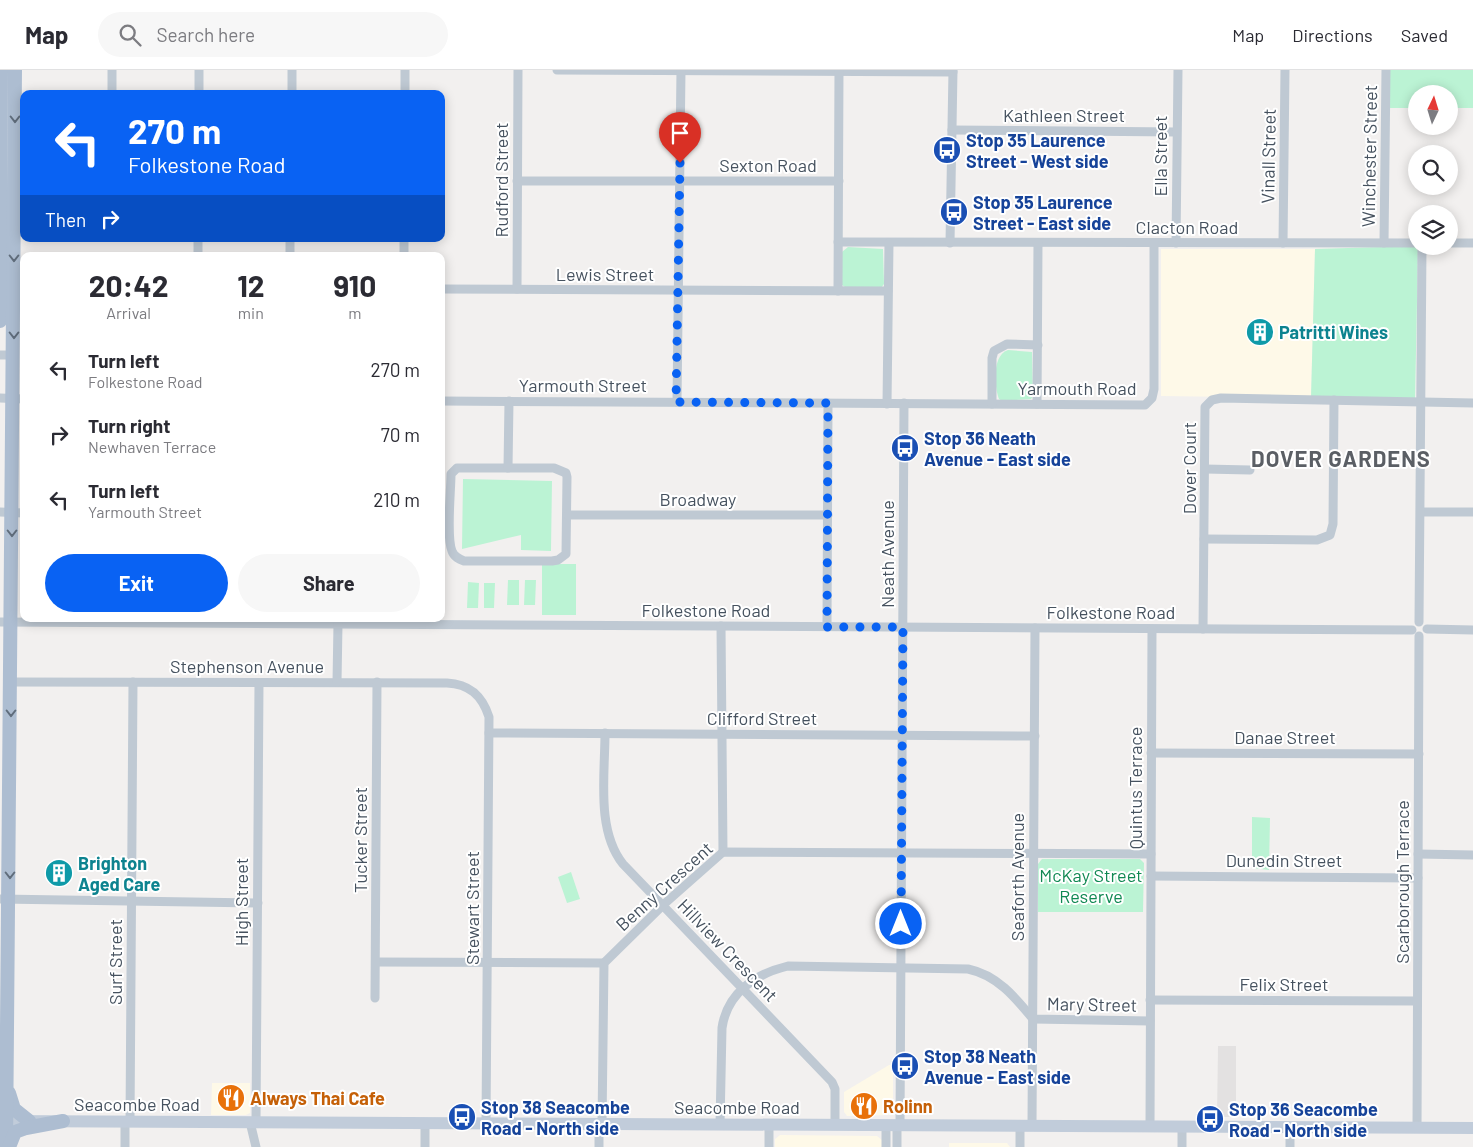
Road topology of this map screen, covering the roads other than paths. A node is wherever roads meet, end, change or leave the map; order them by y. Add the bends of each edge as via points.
1 (1, 70) edge
2 (15, 70) edge
3 (112, 70) edge
4 (199, 70) edge
5 (292, 70) edge
6 (405, 70) edge
7 (518, 70) edge
8 (558, 70) edge
9 (634, 70) edge
10 (681, 70) edge
11 (724, 70) edge
12 (1178, 70) edge
13 (1285, 70) edge
14 (1386, 70) edge
15 (839, 71) edge
16 (953, 71) edge
17 (112, 90) edge
18 (199, 90) edge
19 (292, 90) edge
20 (405, 90) edge
21 (952, 130) junction
22 (1176, 132) junction
23 (517, 181) junction
24 (679, 181) junction
25 (838, 181) junction
26 (5, 199) edge
27 (838, 242) junction
28 (889, 243) junction
29 (950, 243) junction
30 (1038, 243) junction
31 (1154, 243) junction
32 (1176, 243) junction
33 (1283, 243) junction
34 (1384, 243) junction
35 (1408, 243) edge
36 (1458, 243) edge
37 (1473, 243) edge
38 (1422, 255) edge
39 (13, 287) edge
40 (445, 289) edge
41 (517, 289) junction
42 (678, 290) junction
43 (838, 291) junction
44 (888, 291) junction
45 (0, 321) edge
46 (1038, 345) junction
47 (7, 355) edge
48 (12, 398) edge
49 (1334, 400) junction
50 (445, 401) edge
51 (509, 401) junction
52 (676, 402) junction
53 (1421, 402) junction
54 (1473, 402) edge
55 (828, 403) junction
56 (904, 403) junction
57 (887, 404) junction
58 (992, 404) junction
59 (1037, 404) junction
60 (508, 468) junction
61 (1205, 469) junction
62 (1250, 470) dead end
63 (12, 512) edge
64 (1421, 512) junction
65 (1473, 512) edge
66 (446, 514) edge
67 (568, 515) junction
68 (828, 515) junction
69 (1204, 539) junction
70 (6, 617) edge
71 (20, 617) edge
72 (243, 622) edge
73 (1419, 622) junction
74 (338, 624) junction
75 (722, 626) junction
76 (827, 627) junction
77 (903, 627) junction
78 (1035, 628) junction
79 (1152, 629) junction
80 (1203, 629) junction
81 (1427, 629) junction
82 (1473, 630) edge
83 (1416, 633) junction
84 (11, 682) junction
85 (133, 682) junction
86 (337, 682) junction
87 (377, 682) junction
88 (259, 683) junction
89 (478, 696) joint
90 (489, 733) junction
91 (605, 733) junction
92 (721, 734) junction
93 (902, 736) junction
94 (1034, 736) junction
95 (1151, 753) junction
96 (1419, 754) junction
97 (723, 852) junction
98 (902, 852) junction
99 (1034, 852) junction
100 (1151, 854) junction
101 (1418, 854) junction
102 (1473, 855) edge
103 (1151, 876) junction
104 (1418, 878) junction
105 (5, 899) edge
106 (131, 901) junction
107 (258, 903) junction
108 (663, 905) junction
109 (376, 962) junction
110 (488, 962) junction
111 (604, 963) junction
112 (901, 967) junction
113 (742, 988) junction
114 (375, 998) dead end
115 (1150, 1000) junction
116 (1417, 1001) junction
117 (1033, 1019) junction
118 (1150, 1021) junction
119 (6, 1077) junction
120 (3, 1121) edge
121 (29, 1121) junction
122 (63, 1121) junction
123 (127, 1122) junction
124 (253, 1122) junction
125 (425, 1123) junction
126 (486, 1124) junction
127 (601, 1124) junction
128 (720, 1125) junction
129 (769, 1125) junction
130 (835, 1125) junction
131 (894, 1125) junction
132 (1026, 1126) junction
133 (1150, 1126) junction
134 (1182, 1127) junction
135 (1290, 1127) junction
136 (1417, 1128) junction
137 (1473, 1128) edge
138 (6, 1147) edge
139 (10, 1147) edge
140 (125, 1147) edge
141 (256, 1147) edge
142 (425, 1147) edge
143 (599, 1147) edge
144 (768, 1147) edge
145 (886, 1147) edge
146 (897, 1147) edge
147 (1020, 1147) edge
148 (1182, 1147) edge
149 (1290, 1147) edge

1 - 26 main road
2 -> 26 main road
3 - 17 street
4 - 18 street
5 - 19 street
6 - 20 street
7 - 23 street, Rudford Street
8 - 9 street
9 - 10 street
10 - 11 street
10 - 24 street
11 - 15 street
12 - 22 street, Ella Street
13 - 33 street, Vinall Street
14 - 34 street, Winchester Street
15 - 16 street
15 - 25 street
16 - 21 street
21 - 22 street, Kathleen Street
21 - 29 street
22 - 32 street, Ella Street
23 - 24 street, Sexton Road
23 - 41 street, Rudford Street
24 - 25 street, Sexton Road
24 - 42 street
25 - 27 street
26 - 39 main road
27 - 28 street, Clacton Road
27 - 43 street
28 - 29 street, Clacton Road
28 - 44 street
29 - 30 street, Clacton Road
30 - 31 street, Clacton Road
30 - 46 street
31 - 32 street, Clacton Road
31 - 59 street, Yarmouth Road via 1154,389 1151,401 1141,405
32 - 33 street, Clacton Road
33 - 34 street, Clacton Road
34 - 35 street, Clacton Road
36 - 37 street
38 - 53 street
39 - 45 main road
39 -> 47 main road
40 - 41 street, Lewis Street
41 - 42 street, Lewis Street
42 - 43 street, Lewis Street
42 - 52 street
43 - 44 street, Lewis Street
44 - 57 street
46 - 58 street via 1007,344 994,351
46 - 59 street
47 - 48 main road
48 - 63 main road
49 - 53 street, Dover Court
49 - 61 street, Dover Court via 1212,400 1205,406
49 - 69 street via 1333,524 1330,535 1313,540
50 - 51 street, Yarmouth Street
51 - 52 street, Yarmouth Street
51 - 60 street
52 - 55 street, Yarmouth Street
53 - 54 street, Dover Court
53 - 64 street
55 - 57 street, Yarmouth Street
55 - 68 street
56 - 57 street, Yarmouth Street
56 - 58 street, Yarmouth Road
56 - 77 street, Neath Avenue
58 - 59 street, Yarmouth Road
60 - 66 street via 453,470
60 - 67 street via 562,470 567,477
61 - 62 street
61 - 69 street, Dover Court
63 -> 70 main road
64 - 65 street
64 - 73 street
66 - 67 street via 452,552 458,559 473,561 558,560 568,550
67 - 68 street, Broadway
68 - 76 street
69 - 80 street, Dover Court
70 - 71 street, Folkestone Road
70 - 84 main road
72 - 74 street, Folkestone Road
73 - 81 street
73 - 83 street via 1415,624
74 - 75 street, Folkestone Road
74 - 86 street
75 - 76 street, Folkestone Road
75 - 92 street
76 - 77 street, Folkestone Road
77 - 78 street, Folkestone Road
77 - 93 street, Neath Avenue
78 - 79 street, Folkestone Road
78 - 94 street, Seaforth Avenue
79 - 80 street, Folkestone Road
79 - 95 street, Quintus Terrace
80 - 83 street, Folkestone Road
81 - 82 street
81 - 83 street via 1425,634
83 - 96 street, Scarborough Terrace
84 - 85 street, Stephenson Avenue
84 -> 105 main road
85 - 88 street, Stephenson Avenue
85 - 106 street, Surf Street
86 - 87 street, Stephenson Avenue
86 - 88 street, Stephenson Avenue
87 - 89 street, Stephenson Avenue via 454,683 469,688
87 - 109 street, Tucker Street
88 - 107 street, High Street
89 - 90 street, Stewart Street via 489,717
90 - 91 street, Clifford Street
90 - 110 street, Stewart Street
91 - 92 street, Clifford Street
91 - 108 street, Hillview Crescent via 606,825 610,843 623,864
92 - 93 street, Clifford Street
92 - 97 street
93 - 94 street, Clifford Street
93 - 98 street, Neath Avenue
94 - 99 street, Seaforth Avenue
95 - 96 street, Danae Street
95 - 100 street, Quintus Terrace
96 - 101 street, Scarborough Terrace
97 - 98 street, Benny Crescent
97 - 108 street, Benny Crescent
98 - 99 street, Benny Crescent
98 - 112 street, Neath Avenue
99 - 100 street, Benny Crescent
99 - 117 street, Seaforth Avenue
100 - 103 street, Quintus Terrace
101 - 102 street
101 - 104 street, Scarborough Terrace
103 - 104 street, Dunedin Street
103 - 115 street, Quintus Terrace
104 - 116 street, Scarborough Terrace
105 - 106 street
105 - 119 main road
106 - 107 street
106 - 123 street, Surf Street
107 - 124 street, High Street
108 - 111 street, Benny Crescent
108 - 113 street, Hillview Crescent
109 - 110 street
109 - 114 street, Tucker Street
110 - 111 street
110 - 126 street, Stewart Street
111 - 127 street
112 - 113 street via 788,966 767,972
112 - 117 street via 961,968 985,973 1018,1000
112 - 131 street, Neath Avenue
113 - 128 street via 727,1009 722,1028
113 - 130 street, Hillview Crescent via 834,1086
115 - 116 street, Felix Street
115 - 118 street, Quintus Terrace
116 - 136 street, Scarborough Terrace
117 - 118 street, Mary Street
117 - 132 street, Seaforth Avenue
118 - 133 street, Quintus Terrace
119 - 120 main road
119 - 121 main road via 11,1103
120 - 121 main road, Seacombe Road
120 - 138 main road
121 - 122 main road, Seacombe Road
122 - 123 main road, Seacombe Road
122 - 139 main road via 15,1132
123 - 124 main road, Seacombe Road
123 - 140 street, Surf Street
124 - 125 main road, Seacombe Road
124 - 141 street, High Street
125 - 126 main road, Seacombe Road
125 - 142 street
126 - 127 main road, Seacombe Road
127 - 128 main road, Seacombe Road
127 - 143 street
128 - 129 main road, Seacombe Road
129 - 130 main road, Seacombe Road
129 - 144 street
130 - 131 main road, Seacombe Road
131 - 132 main road, Seacombe Road
131 - 145 street
131 - 146 street
132 - 133 main road, Seacombe Road
132 - 147 street, Seaforth Avenue
133 - 134 main road, Seacombe Road
134 - 135 main road, Seacombe Road
134 - 148 street
135 - 136 main road, Seacombe Road
135 - 149 street
136 - 137 main road, Seacombe Road

